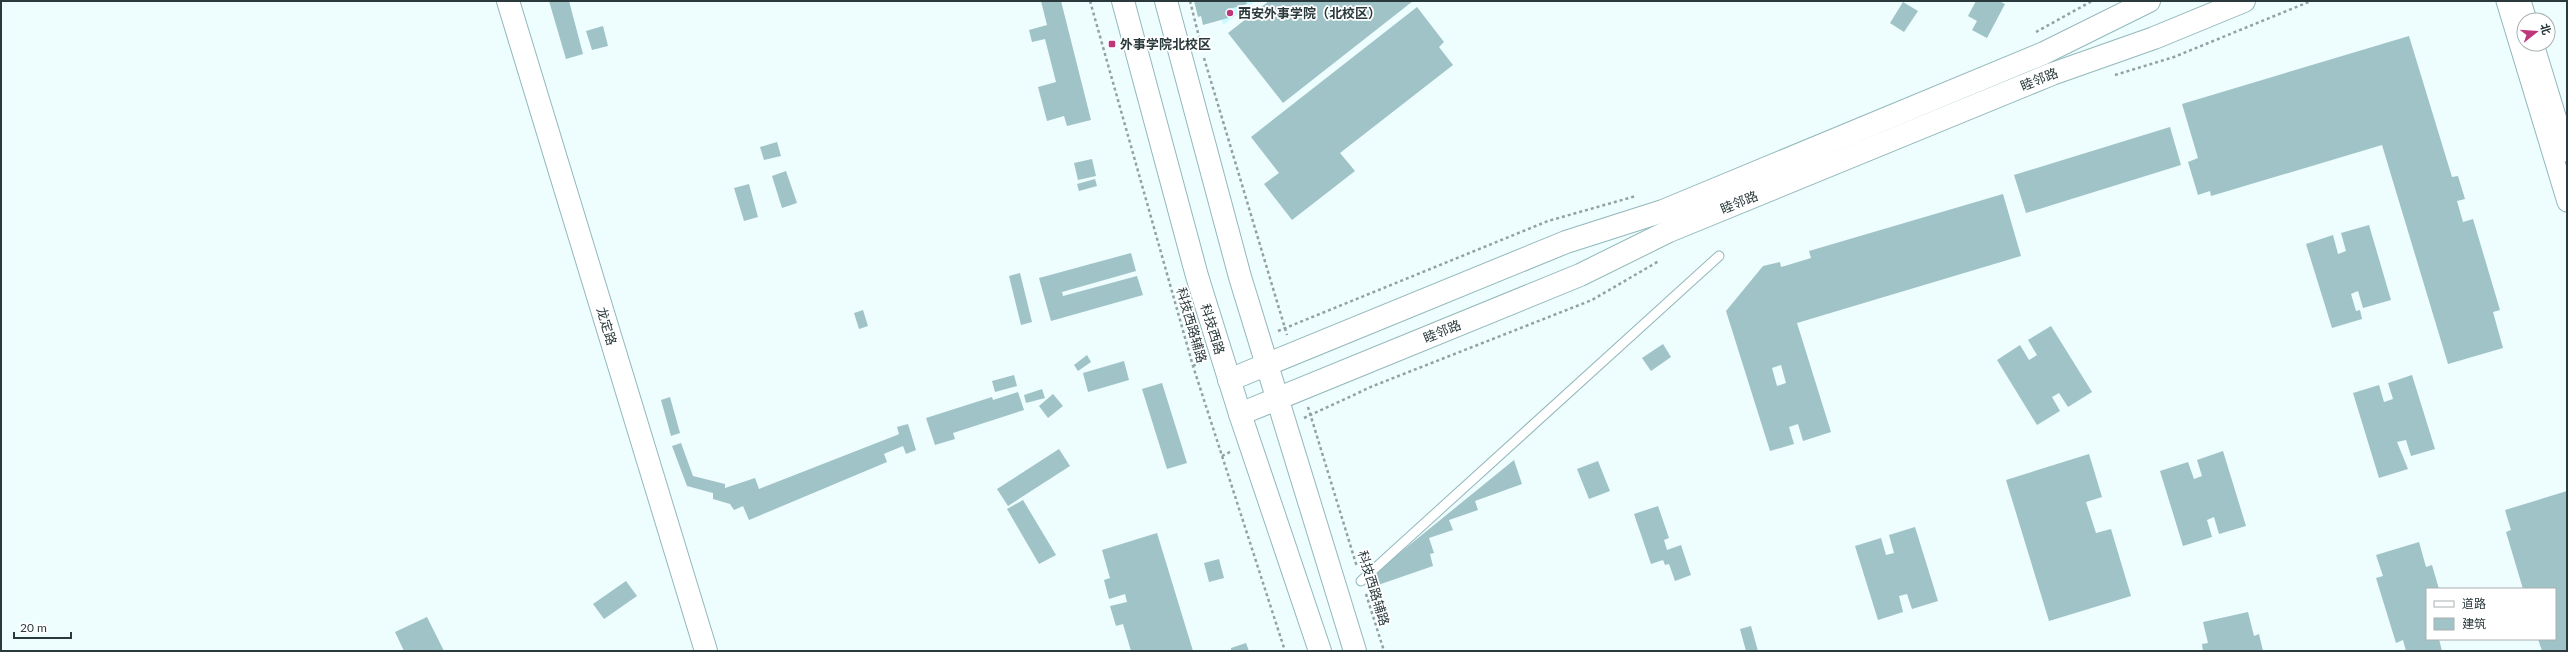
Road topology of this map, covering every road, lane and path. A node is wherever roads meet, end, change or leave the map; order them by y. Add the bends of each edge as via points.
1 (508, 1) edge
2 (1090, 1) edge
3 (1124, 1) edge
4 (1166, 1) edge
5 (1190, 1) edge
6 (2092, 1) edge
7 (2149, 1) edge
8 (2244, 1) edge
9 (2311, 1) edge
10 (2506, 1) edge
11 (2521, 1) edge
12 (2524, 12) edge
13 (2034, 33) dead end
14 (2536, 52) edge
15 (2108, 77) dead end
16 (2567, 152) edge
17 (1644, 194) dead end
18 (2567, 202) edge
19 (1719, 256) dead end
20 (1660, 260) dead end
21 (1285, 328) junction
22 (1259, 338) junction
23 (1221, 354) junction
24 (1293, 354) junction
25 (1267, 365) junction
26 (1193, 366) junction
27 (1229, 380) junction
28 (1303, 388) junction
29 (1277, 399) junction
30 (1240, 414) junction
31 (1311, 415) junction
32 (1286, 427) junction
33 (1249, 444) junction
34 (1222, 456) junction
35 (1362, 580) junction
36 (706, 651) edge
37 (1285, 651) edge
38 (1320, 651) edge
39 (1355, 651) edge
40 (1384, 651) edge

1 - 36 street, 龙定路
2 - 26 path, 科技西路辅路
3 - 23 street, 科技西路 via 1197,276
4 - 22 street via 1240,277
5 - 21 path
6 - 13 path
7 - 24 street, 睦邻路 via 2044,52 1663,211 1566,242
8 - 28 street, 睦邻路 via 2154,38 2052,74 1691,222 1580,275
9 - 15 path via 2174,57
10 - 18 street
11 - 12 street
14 - 16 street
17 - 21 path via 1554,219
19 - 35 lane
20 - 31 path via 1592,300 1373,386
21 - 22 path
21 - 24 path
22 - 25 street
23 - 26 path
23 - 27 street, 科技西路
24 - 25 street, 睦邻路
25 - 27 street, 睦邻路
25 - 29 street
26 - 34 path, 科技西路辅路
27 - 30 street, 科技西路
28 - 29 street, 睦邻路
28 - 31 path, 科技西路辅路
29 - 30 street, 睦邻路
29 - 32 street
30 - 33 street, 科技西路
31 - 32 path
31 - 35 path, 科技西路辅路
32 - 39 street
33 - 34 path
33 - 38 street, 科技西路
34 - 37 path, 科技西路辅路
35 - 40 path, 科技西路辅路

